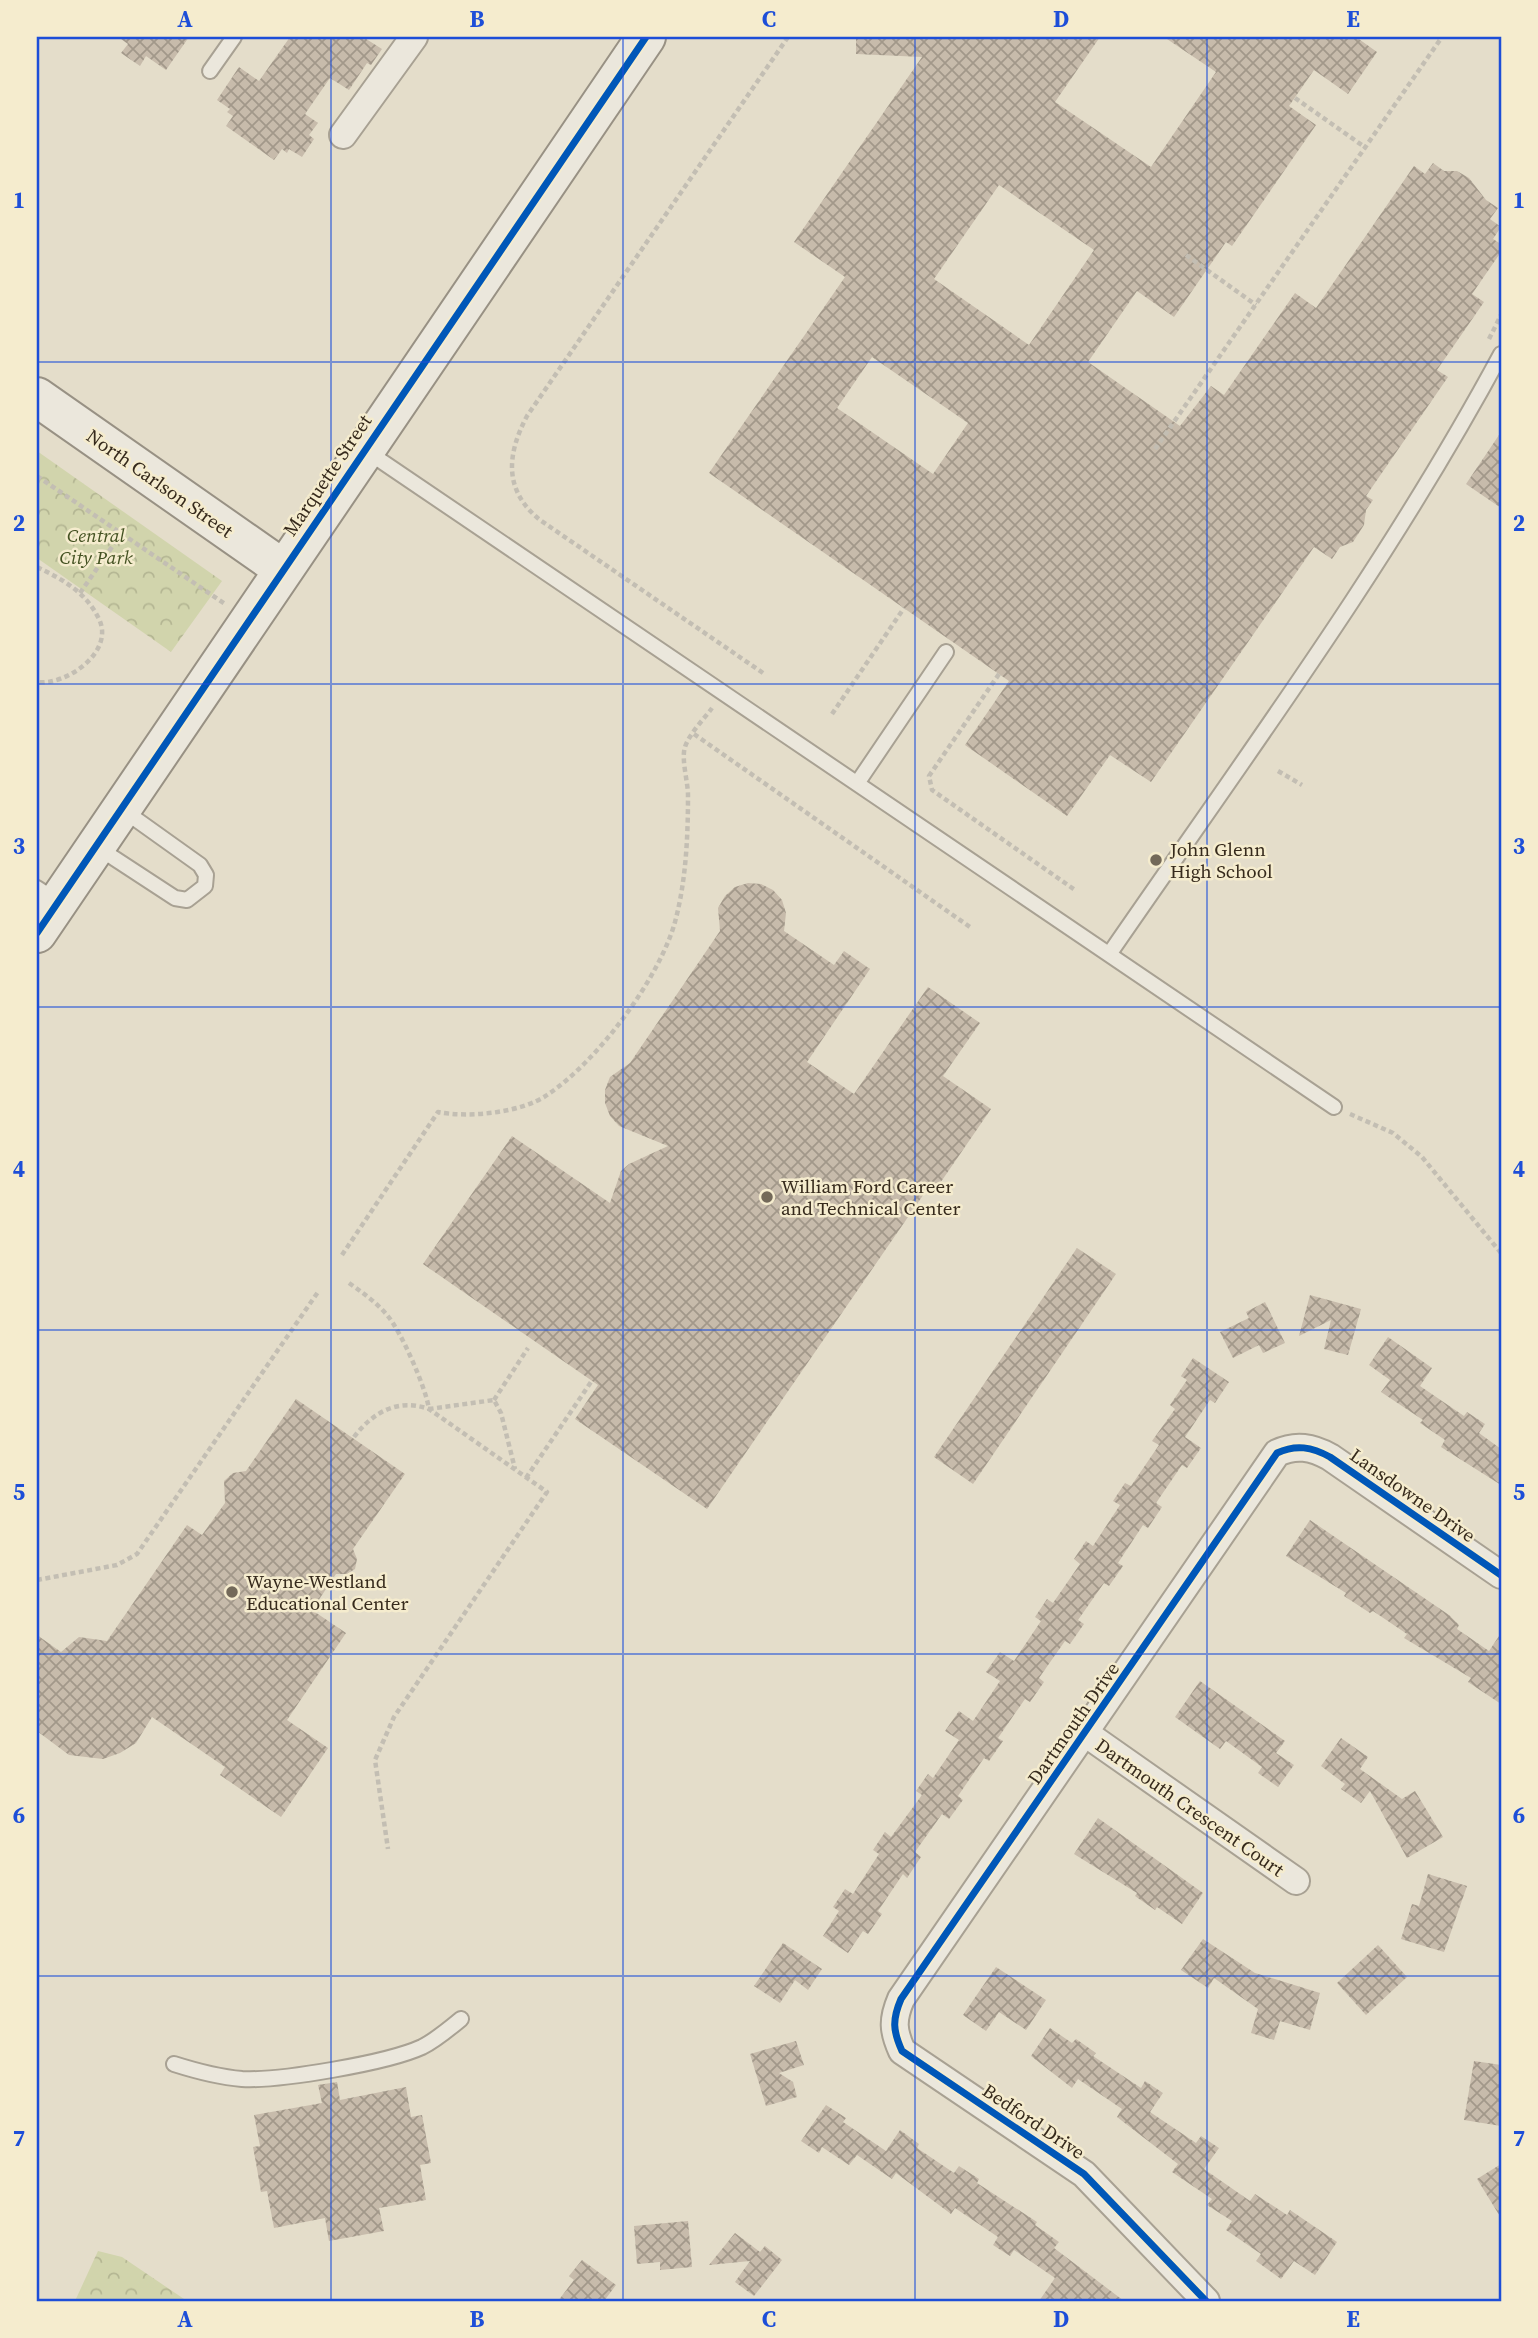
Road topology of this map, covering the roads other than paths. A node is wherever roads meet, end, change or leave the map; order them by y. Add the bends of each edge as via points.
1 (234, 37) edge
2 (414, 37) edge
3 (646, 37) edge
4 (210, 71) dead end
5 (343, 135) dead end
6 (1501, 354) edge
7 (37, 397) edge
8 (364, 449) junction
9 (283, 569) junction
10 (946, 652) dead end
11 (858, 782) junction
12 (121, 809) junction
13 (96, 846) junction
14 (47, 895) edge
15 (37, 933) edge
16 (1110, 953) junction
17 (1334, 1107) road end
18 (1305, 1447) joint
19 (1501, 1575) edge
20 (1085, 1733) junction
21 (1296, 1881) dead end
22 (461, 2019) dead end
23 (896, 2038) joint
24 (174, 2064) dead end
25 (1206, 2301) edge

1 - 4 lane
2 - 5 street
3 - 8 street, Marquette Street
6 - 16 lane via 1437,471 1382,556
7 - 9 street, North Carlson Street
8 - 9 street, Marquette Street
8 - 11 lane
9 - 12 street, Marquette Street
10 - 11 lane
11 - 16 lane
12 - 13 street, Marquette Street
12 - 13 lane via 200,865 206,875 205,886 187,900 175,898
13 - 14 street, Marquette Street
14 - 15 street, Marquette Street
16 - 17 lane
18 - 19 street, Lansdowne Drive via 1330,1457
18 - 20 street, Dartmouth Drive via 1277,1453 1266,1467
20 - 21 street, Dartmouth Crescent Court
20 - 23 street, Dartmouth Drive via 901,1999 894,2016
22 - 24 lane via 422,2047 318,2071 244,2079
23 - 25 street, Bedford Drive via 913,2060 1084,2174

